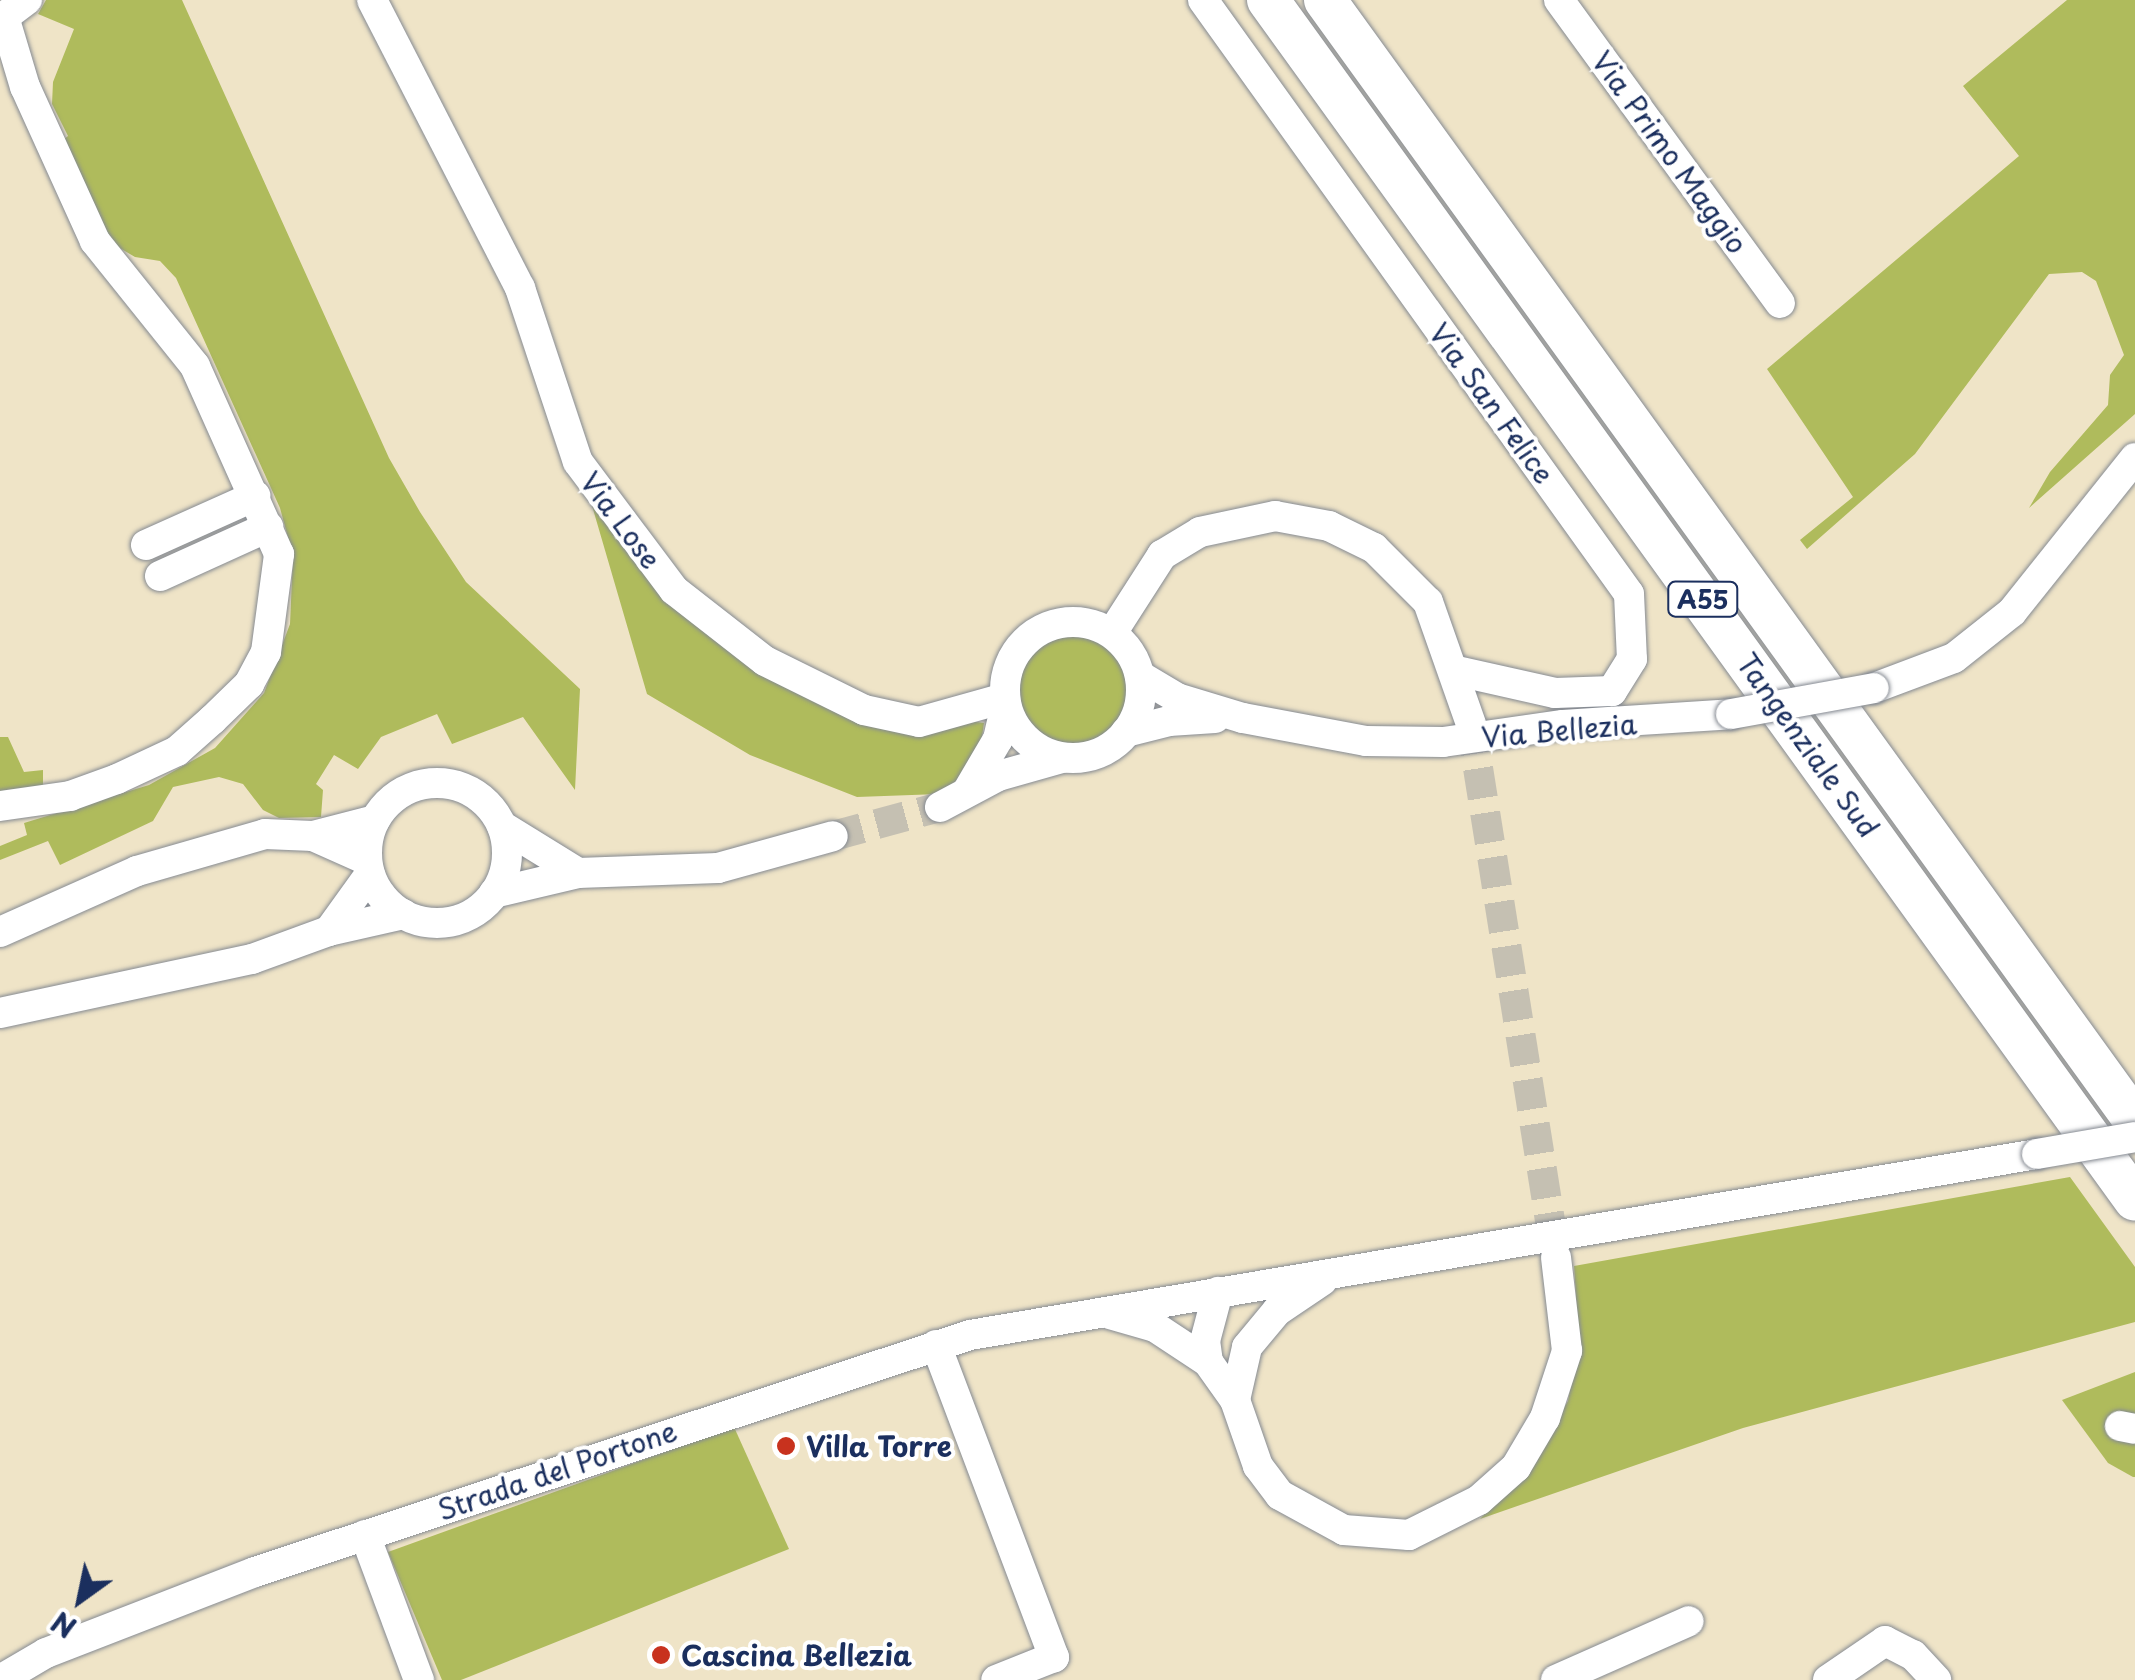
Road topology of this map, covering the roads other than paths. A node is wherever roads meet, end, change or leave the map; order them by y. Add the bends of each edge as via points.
1 (372, 0) edge
2 (1202, 0) edge
3 (1268, 0) edge
4 (1325, 0) edge
5 (1559, 0) edge
6 (11, 13) edge
7 (1780, 303) dead end
8 (2135, 458) edge
9 (255, 496) junction
10 (268, 527) junction
11 (146, 545) dead end
12 (160, 576) dead end
13 (1112, 633) junction
14 (1457, 671) junction
15 (1140, 676) junction
16 (1006, 702) junction
17 (1243, 718) junction
18 (1471, 724) tunnel mouth
19 (1126, 732) junction
20 (1064, 758) junction
21 (968, 790) junction
22 (0, 806) edge
23 (940, 807) tunnel mouth
24 (375, 820) junction
25 (502, 826) junction
26 (313, 836) junction
27 (833, 836) tunnel mouth
28 (369, 868) junction
29 (578, 873) junction
30 (494, 894) junction
31 (404, 914) junction
32 (329, 931) junction
33 (0, 932) edge
34 (0, 1013) edge
35 (2135, 1121) edge
36 (2135, 1137) edge
37 (2135, 1200) edge
38 (1556, 1258) tunnel mouth
39 (1334, 1272) junction
40 (1218, 1292) junction
41 (1102, 1312) junction
42 (936, 1346) junction
43 (1246, 1347) junction
44 (1208, 1362) junction
45 (1235, 1400) junction
46 (365, 1534) junction
47 (1689, 1621) dead end
48 (0, 1680) edge
49 (419, 1680) edge
50 (996, 1680) edge
51 (1556, 1680) edge
52 (1828, 1680) edge
53 (1936, 1680) edge

1 - 16 street, Via Lose via 520,288 578,462 674,590 765,661 864,710 919,722
2 - 14 street, Via San Felice via 1628,594 1632,659 1612,691 1554,692
3 - 37 highway, Tangenziale Sud / A55
4 - 35 highway, Tangenziale Sud / A55
5 - 7 street, Via Primo Maggio
6 - 9 street via 25,86 95,241 196,366
8 - 17 street, Via Bellezia, bridge via 2012,612 1954,658 1874,688 1731,714 1563,725 1443,742 1366,741
9 - 10 street
9 - 11 street
10 - 12 street
10 - 22 street via 279,554 276,612 249,684 177,750 70,796
13 - 14 street via 1162,555 1220,523 1275,516 1329,526 1396,566 1428,602
13 - 15 street, Via Bellezia
13 - 16 street, Via Bellezia via 1068,621 1029,637 1006,677
14 - 18 street
15 - 17 street, Via Bellezia via 1177,698
15 - 19 street via 1138,712
16 - 20 street via 1022,736
16 - 21 street, Via Bellezia via 998,739
17 - 19 street, Via Bellezia via 1169,720
19 - 20 street, Via Bellezia via 1087,757
20 - 21 street, Via Bellezia via 1027,764
21 - 23 street, Via Bellezia
24 - 25 street via 407,789 440,784 472,792
24 - 26 street
24 - 28 street
25 - 29 street
25 - 30 street via 508,862
26 - 28 street
26 - 33 street via 264,834 137,871
27 - 29 street via 718,868
28 - 31 street
28 - 32 street
29 - 30 street
30 - 31 street via 472,914 450,922
31 - 32 street
32 - 34 street via 252,959
36 - 39 street, Strada del Portone, bridge
38 - 45 street via 1567,1351 1545,1418 1516,1467 1438,1526 1379,1536 1308,1515 1280,1495 1258,1466
39 - 40 street, Strada del Portone
39 - 43 street via 1276,1312
40 - 41 street, Strada del Portone
40 - 43 street
40 - 44 street via 1205,1341
41 - 42 street, Strada del Portone
41 - 44 street via 1155,1327
42 - 46 street, Strada del Portone
42 - 50 street via 1054,1657
43 - 45 street
44 - 45 street
46 - 48 street, Strada del Portone via 148,1610
46 - 49 street
47 - 51 street
52 - 53 street via 1885,1640

